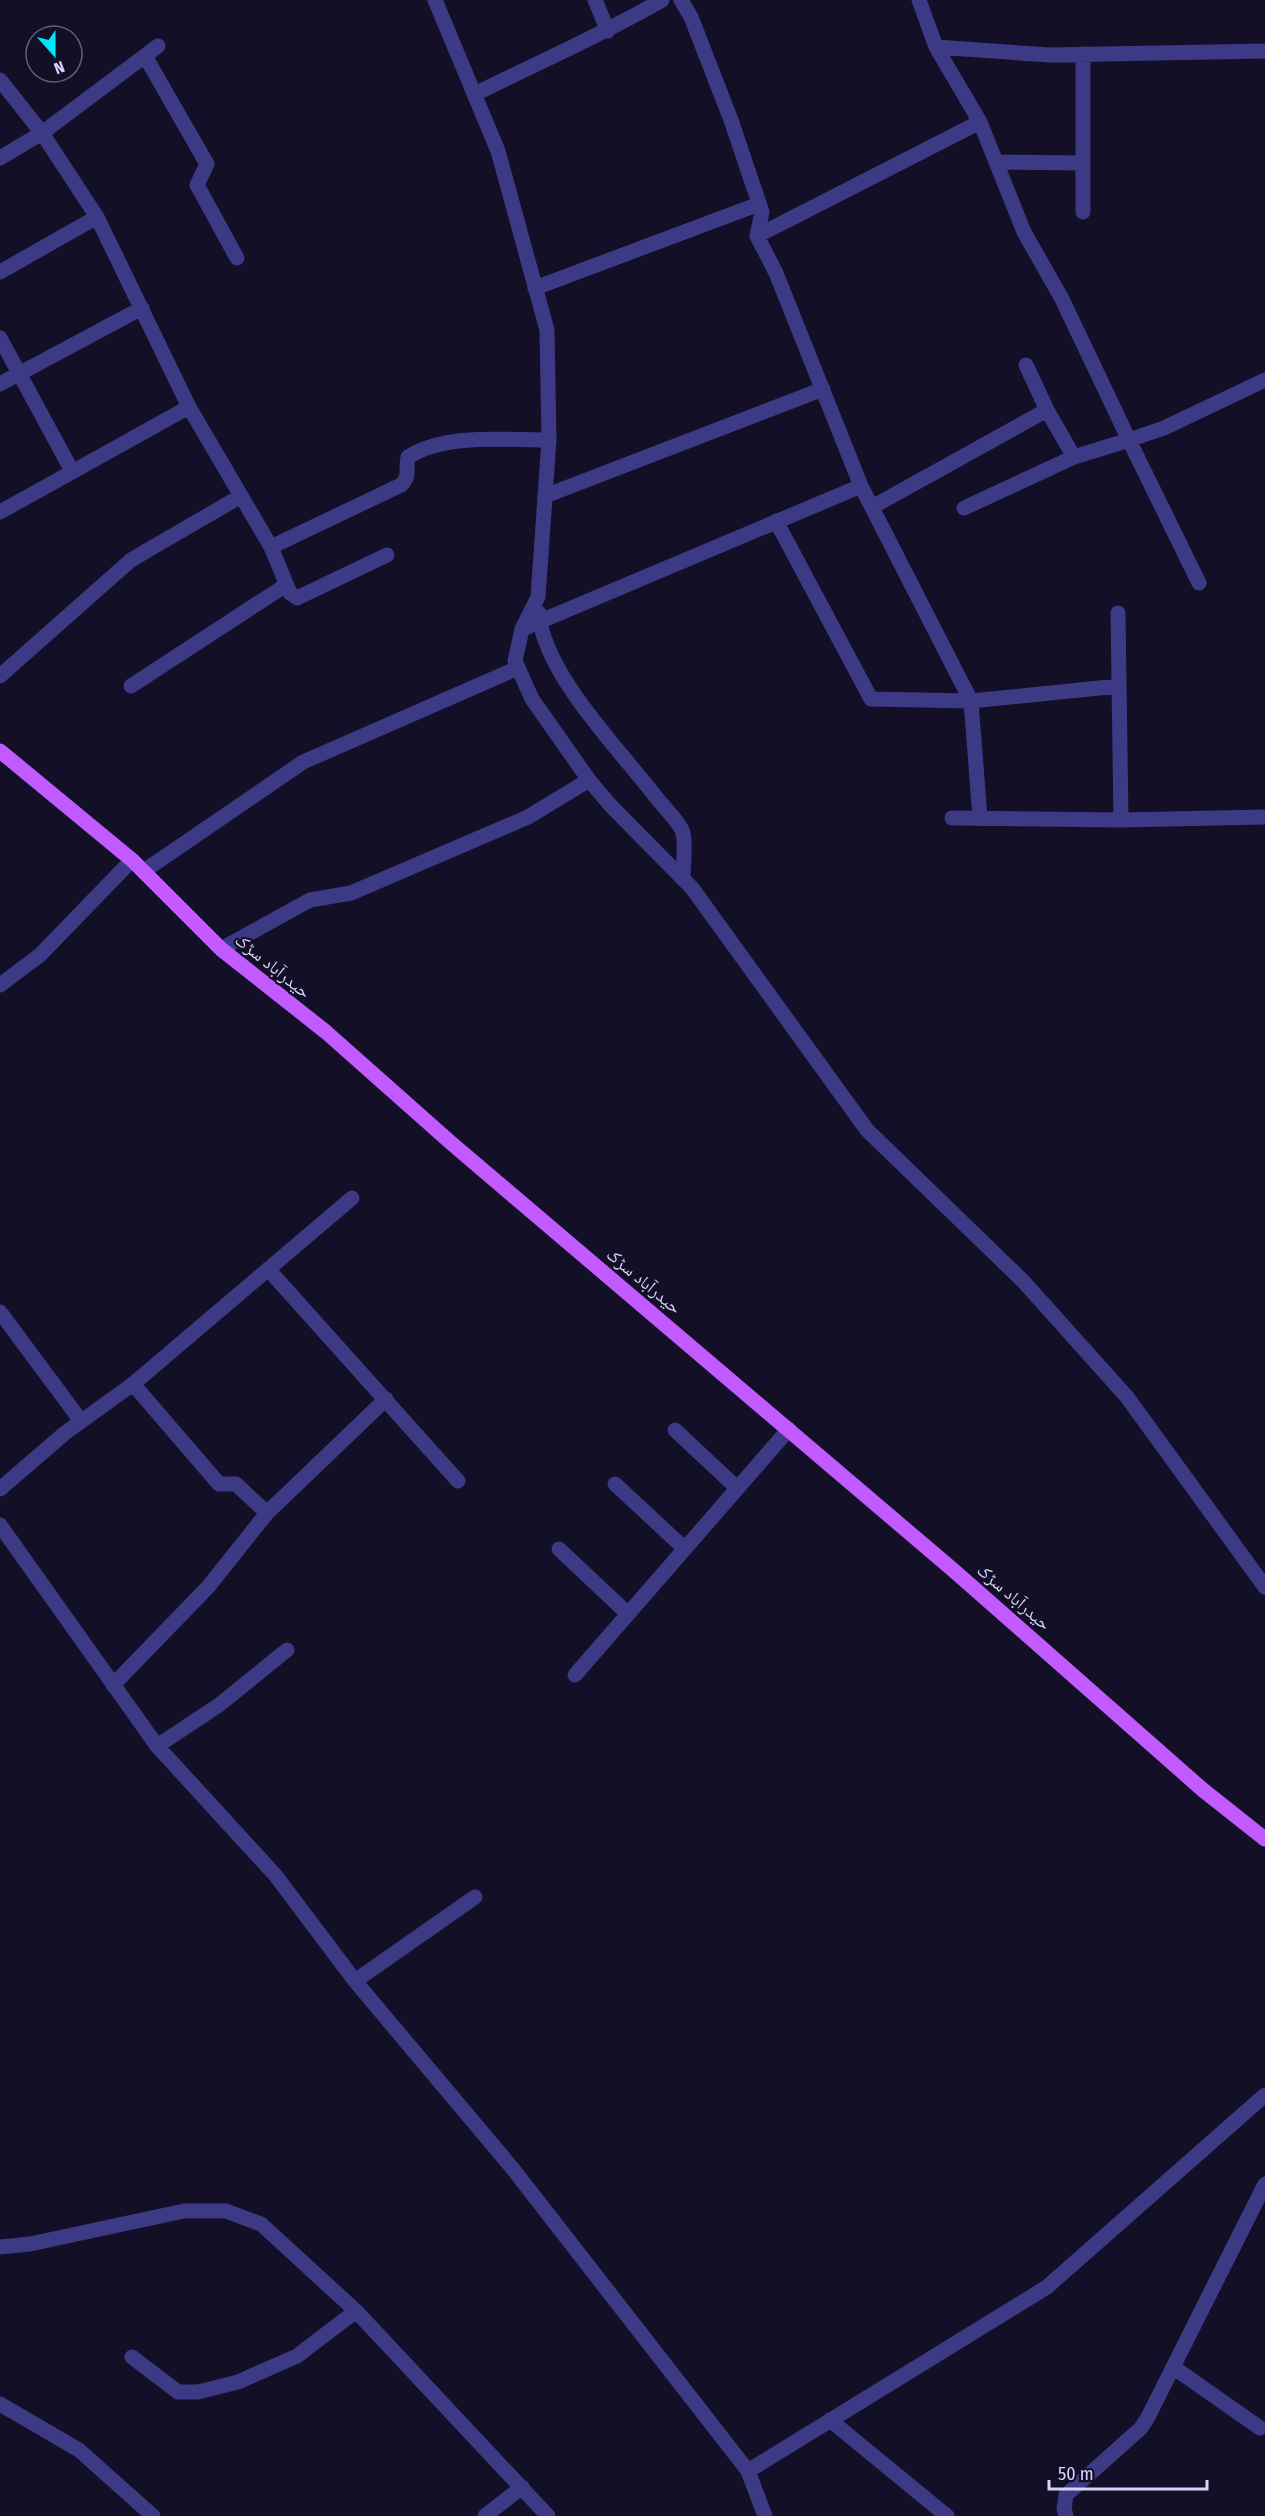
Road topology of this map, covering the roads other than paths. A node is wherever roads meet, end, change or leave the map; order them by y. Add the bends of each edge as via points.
1 (435, 0) edge
2 (595, 0) edge
3 (662, 0) edge
4 (681, 0) edge
5 (919, 0) edge
6 (608, 31) junction
7 (158, 46) dead end
8 (936, 47) junction
9 (1265, 51) edge
10 (1083, 54) junction
11 (145, 56) junction
12 (0, 80) edge
13 (475, 94) junction
14 (980, 122) junction
15 (42, 133) junction
16 (0, 158) edge
17 (996, 162) junction
18 (1083, 163) junction
19 (759, 204) junction
20 (1083, 212) dead end
21 (98, 217) junction
22 (757, 236) junction
23 (237, 258) dead end
24 (0, 272) edge
25 (535, 288) junction
26 (142, 308) junction
27 (0, 338) edge
28 (1026, 366) dead end
29 (19, 374) junction
30 (1265, 380) edge
31 (0, 384) edge
32 (823, 389) junction
33 (189, 406) junction
34 (1047, 410) junction
35 (549, 440) junction
36 (1129, 440) junction
37 (1074, 457) junction
38 (72, 471) junction
39 (861, 486) junction
40 (241, 496) junction
41 (545, 496) junction
42 (872, 507) junction
43 (964, 508) dead end
44 (0, 512) edge
45 (776, 521) junction
46 (271, 547) junction
47 (387, 555) dead end
48 (1199, 583) dead end
49 (286, 585) junction
50 (538, 597) junction
51 (1119, 613) dead end
52 (540, 621) junction
53 (522, 629) junction
54 (518, 668) junction
55 (0, 676) edge
56 (131, 686) dead end
57 (1119, 686) junction
58 (971, 701) junction
59 (0, 750) edge
60 (589, 780) junction
61 (1265, 817) edge
62 (952, 818) dead end
63 (980, 818) junction
64 (1121, 820) junction
65 (132, 860) junction
66 (144, 872) junction
67 (683, 879) junction
68 (221, 949) junction
69 (0, 985) edge
70 (352, 1198) dead end
71 (268, 1269) junction
72 (0, 1312) edge
73 (133, 1384) junction
74 (386, 1399) junction
75 (81, 1421) junction
76 (789, 1429) junction
77 (675, 1430) dead end
78 (458, 1481) dead end
79 (615, 1484) dead end
80 (737, 1488) junction
81 (0, 1489) edge
82 (267, 1513) junction
83 (0, 1525) edge
84 (559, 1549) dead end
85 (685, 1549) junction
86 (1265, 1587) edge
87 (628, 1614) junction
88 (287, 1650) dead end
89 (575, 1675) dead end
90 (113, 1684) junction
91 (157, 1746) junction
92 (1265, 1839) edge
93 (475, 1897) dead end
94 (355, 1981) junction
95 (1262, 2104) edge
96 (1265, 2184) edge
97 (0, 2247) edge
98 (356, 2311) junction
99 (132, 2357) dead end
100 (1173, 2367) junction
101 (0, 2404) edge
102 (830, 2420) junction
103 (1260, 2428) dead end
104 (748, 2471) junction
105 (522, 2487) junction
106 (153, 2516) edge
107 (485, 2516) edge
108 (548, 2516) edge
109 (765, 2516) edge
110 (947, 2516) edge
111 (1066, 2516) edge

1 - 13 street
2 - 6 street
3 - 6 street
4 - 19 street via 723,99
5 - 8 street
6 - 13 street
7 - 11 street
8 - 10 street
8 - 14 street
9 - 10 street
10 - 18 street
11 - 15 street
11 - 23 street via 207,164 197,185
12 - 15 street
13 - 25 street via 498,151
14 - 17 street
14 - 22 street
15 - 16 street
15 - 21 street
17 - 18 street
17 - 36 street via 1024,232 1062,299
18 - 20 street
19 - 22 street via 762,212
19 - 25 street
21 - 24 street
21 - 26 street
22 - 32 street
25 - 35 street via 547,330
26 - 29 street
26 - 33 street
27 - 29 street
28 - 34 street
29 - 31 street
29 - 38 street
30 - 36 street via 1164,428
32 - 39 street
32 - 41 street
33 - 38 street
33 - 40 street
34 - 37 street
34 - 42 street
35 - 41 street
35 - 46 street via 450,442 418,451 408,457 408,473 401,485
36 - 37 street
36 - 48 street
37 - 43 street
38 - 44 street
39 - 42 street
39 - 45 street
40 - 46 street
40 - 55 street via 131,560
41 - 50 street
42 - 58 street
45 - 52 street
45 - 58 street via 870,699
46 - 49 street
47 - 49 street via 297,598
49 - 56 street
50 - 52 street
50 - 53 street
51 - 57 street
52 - 53 street
52 - 67 street via 572,690 683,832
53 - 54 street via 515,661
54 - 60 street via 532,699
54 - 66 street via 303,762
57 - 58 street
57 - 64 street
58 - 63 street
59 - 65 main road, حیدرآباد سڑک
60 - 67 street
60 - 68 street via 528,817 351,893 310,900
61 - 64 street
62 - 63 street
63 - 64 street
65 - 66 main road, حیدرآباد سڑک
65 - 69 street via 40,955
66 - 68 main road, حیدرآباد سڑک
67 - 86 street via 867,1130 1023,1281 1127,1397
68 - 76 main road, حیدرآباد سڑک via 326,1032
70 - 71 street
71 - 73 street
71 - 74 street
72 - 75 street
73 - 75 street
73 - 82 street via 219,1484 236,1484
74 - 78 street
74 - 82 street
75 - 81 street
76 - 80 street
76 - 92 main road, حیدرآباد سڑک via 1203,1790
77 - 80 street
79 - 85 street
80 - 85 street
82 - 90 street via 208,1587
83 - 90 street
84 - 87 street
85 - 87 street
87 - 89 street
88 - 91 street via 219,1705
90 - 91 street
91 - 94 street via 276,1876
93 - 94 street
94 - 104 street via 513,2169
95 - 102 street via 1194,2156 1047,2287
96 - 100 street
97 - 98 street via 184,2211 226,2211 261,2224
98 - 99 street via 297,2356 238,2382 198,2392 178,2392
98 - 105 street
100 - 103 street
100 - 111 street via 1141,2428 1066,2494
101 - 106 street via 79,2450
102 - 104 street
102 - 110 street
104 - 109 street
105 - 107 street
105 - 108 street

